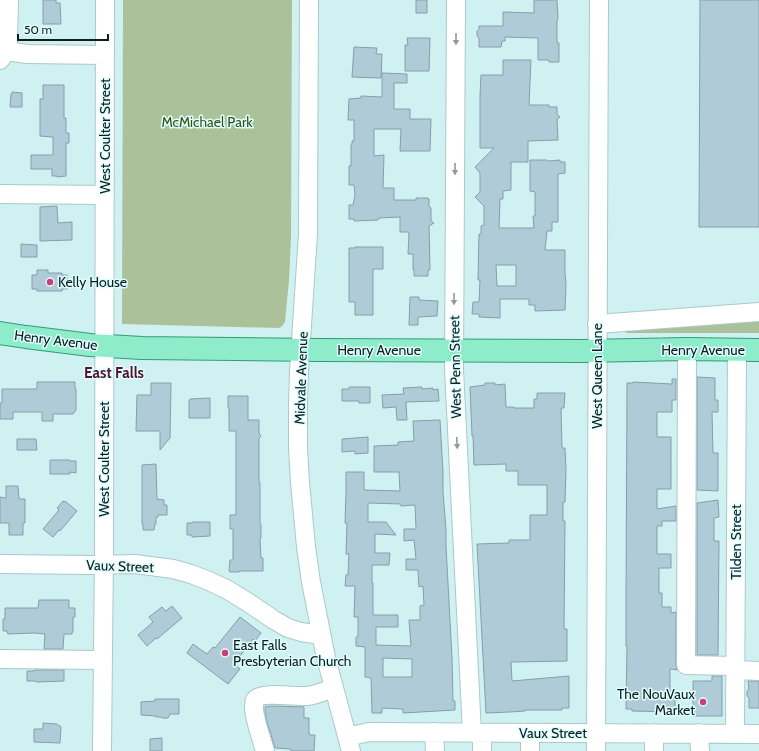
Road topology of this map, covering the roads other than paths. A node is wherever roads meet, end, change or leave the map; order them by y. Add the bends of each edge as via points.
1 (9, 0) edge
2 (105, 0) edge
3 (309, 0) edge
4 (456, 0) edge
5 (599, 0) edge
6 (105, 55) junction
7 (3, 56) edge
8 (0, 194) edge
9 (104, 195) junction
10 (759, 312) edge
11 (597, 324) junction
12 (0, 333) edge
13 (104, 346) junction
14 (687, 349) junction
15 (301, 350) junction
16 (453, 350) junction
17 (737, 350) junction
18 (759, 350) edge
19 (597, 351) junction
20 (0, 564) edge
21 (104, 564) junction
22 (321, 635) junction
23 (0, 659) edge
24 (103, 660) junction
25 (735, 668) junction
26 (759, 671) edge
27 (333, 688) junction
28 (434, 732) junction
29 (477, 733) junction
30 (530, 733) junction
31 (596, 733) junction
32 (654, 733) junction
33 (735, 734) junction
34 (759, 734) edge
35 (699, 742) edge
36 (349, 744) edge
37 (102, 751) edge
38 (265, 751) edge
39 (435, 751) edge
40 (482, 751) edge
41 (530, 751) edge
42 (596, 751) edge
43 (654, 751) edge

1 - 7 street via 8,40
2 - 6 street, West Coulter Street
3 - 15 street, Midvale Avenue via 308,234
4 -> 16 street, West Penn Street
5 - 11 street, West Queen Lane
6 - 7 street
6 - 9 street, West Coulter Street
8 - 9 street
9 - 13 street, West Coulter Street
10 - 11 street
11 - 19 street, West Queen Lane
12 - 13 main road, Henry Avenue
13 - 15 main road, Henry Avenue
13 - 21 street, West Coulter Street
14 - 17 main road, Henry Avenue
14 - 19 main road, Henry Avenue
14 - 25 street via 686,665
15 - 16 main road, Henry Avenue
15 - 22 street, Midvale Avenue via 298,405 300,482 310,582
16 - 19 main road, Henry Avenue
16 -> 29 street, West Penn Street
17 - 18 main road, Henry Avenue
17 - 25 street, Tilden Street
19 - 31 street, West Queen Lane
20 - 21 street, Vaux Street
21 - 22 street, Vaux Street via 155,566 191,574 228,590 288,628
21 - 24 street, West Coulter Street
22 - 27 street, Midvale Avenue
23 - 24 street
24 - 37 street, West Coulter Street
25 - 26 street
25 - 33 street, Tilden Street
27 - 36 street, Midvale Avenue
27 - 38 street via 314,695 268,695 255,700 255,715
28 - 29 street, Vaux Street
28 - 36 street, Vaux Street via 369,732
28 - 39 street
29 - 30 street, Vaux Street
29 - 40 street, West Penn Street
30 - 31 street, Vaux Street
30 - 41 street
31 - 32 street, Vaux Street
31 - 42 street, West Queen Lane
32 - 35 street, Vaux Street
32 - 43 street
33 - 34 street, Vaux Street
33 - 35 street, Vaux Street

